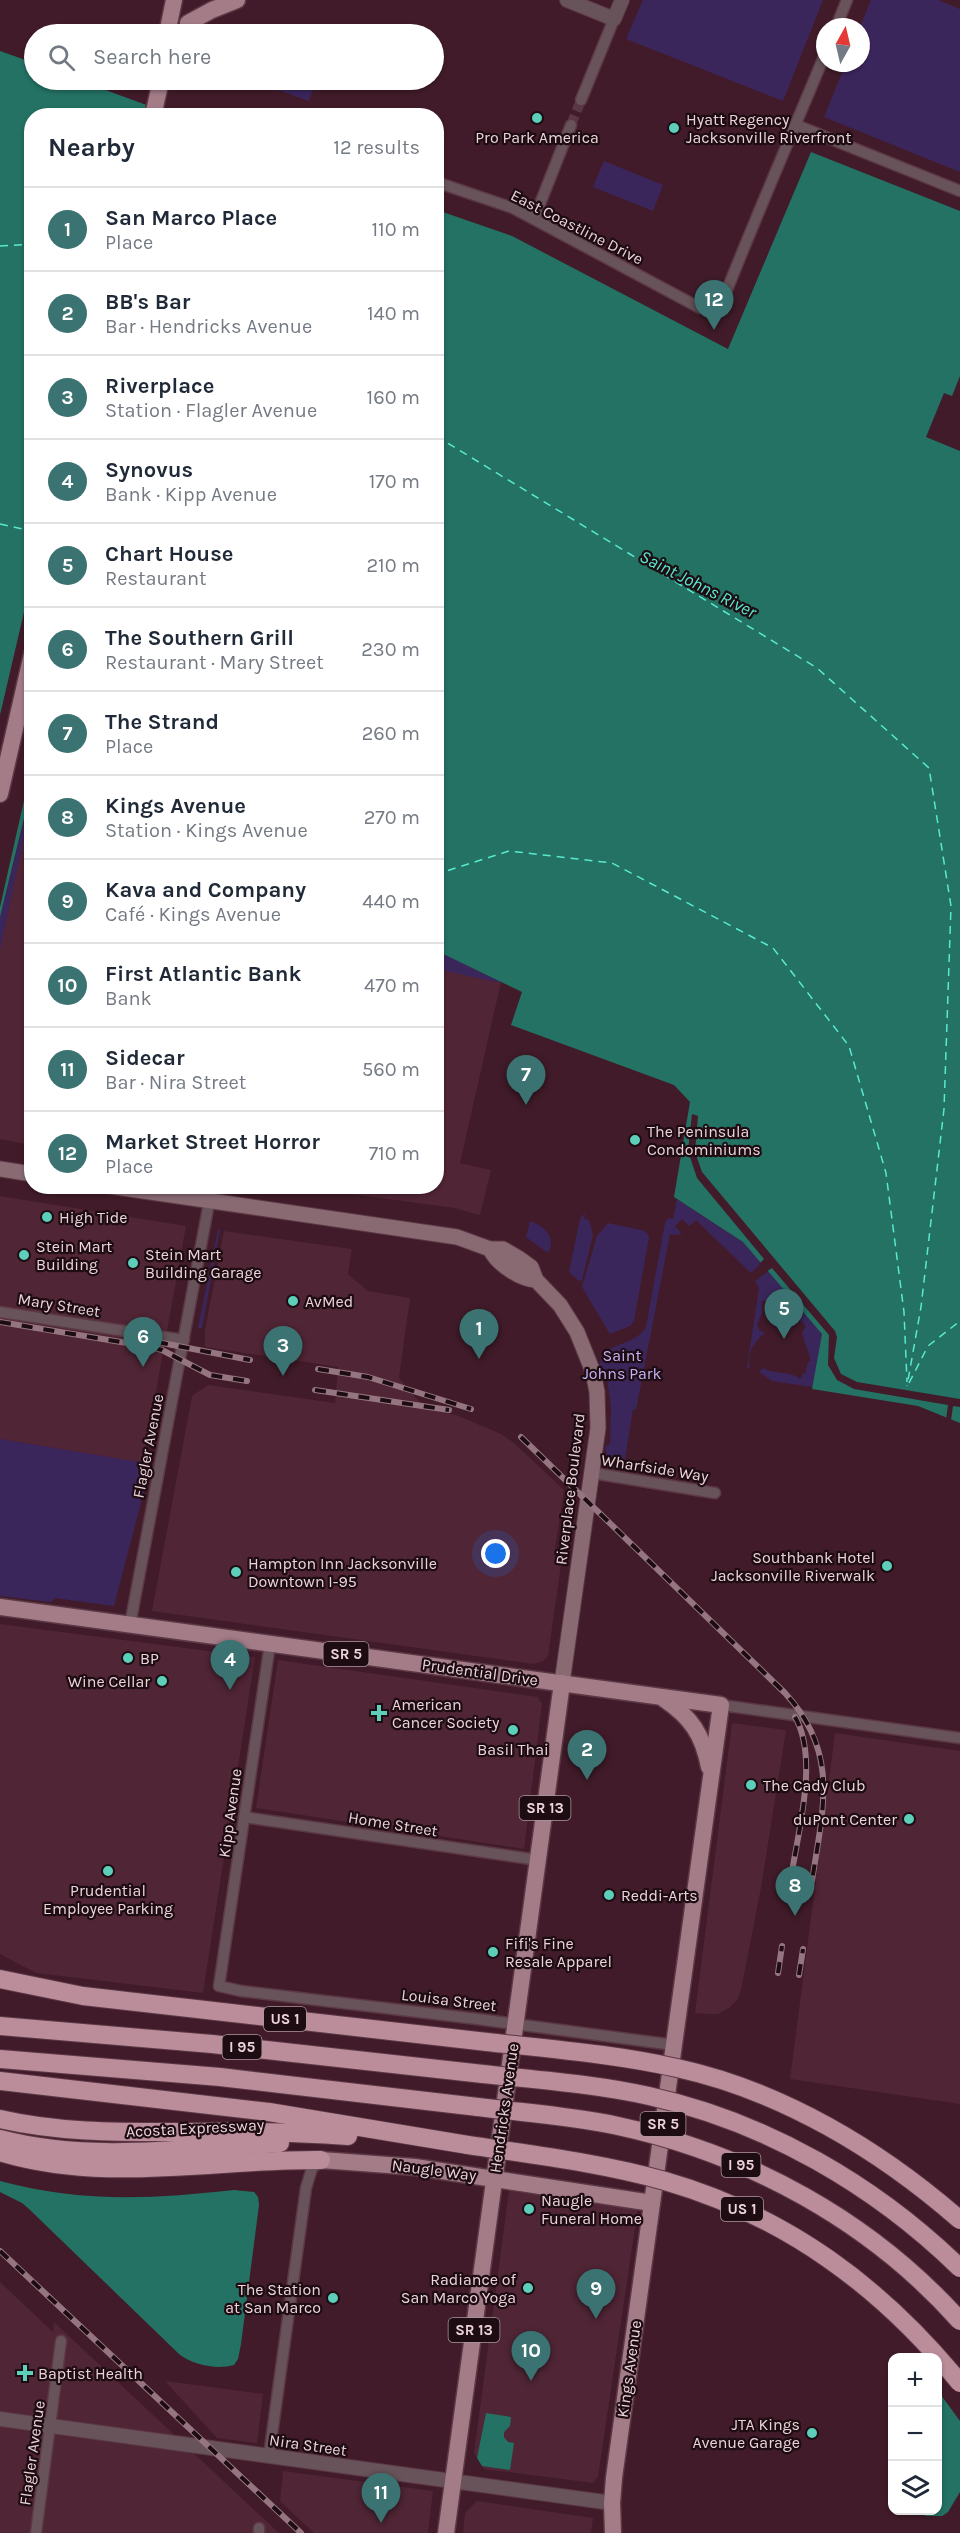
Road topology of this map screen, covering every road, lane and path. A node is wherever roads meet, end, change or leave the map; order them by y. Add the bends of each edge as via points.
1 (174, 0) edge
2 (212, 0) edge
3 (237, 0) edge
4 (567, 0) edge
5 (622, 0) edge
6 (847, 0) edge
7 (840, 18) edge
8 (614, 19) junction
9 (169, 24) edge
10 (189, 24) edge
11 (191, 24) edge
12 (818, 72) edge
13 (159, 90) edge
14 (581, 100) tunnel mouth
15 (155, 108) edge
16 (571, 125) tunnel mouth
17 (796, 125) junction
18 (444, 185) edge
19 (960, 191) edge
20 (534, 219) junction
21 (24, 689) edge
22 (0, 794) edge
23 (0, 1169) edge
24 (24, 1173) edge
25 (156, 1194) edge
26 (209, 1203) junction
27 (0, 1312) edge
28 (184, 1340) junction
29 (591, 1473) junction
30 (715, 1493) dead end
31 (0, 1607) edge
32 (130, 1625) junction
33 (270, 1644) junction
34 (562, 1683) junction
35 (660, 1697) junction
36 (721, 1706) junction
37 (960, 1738) edge
38 (712, 1777) junction
39 (244, 1817) junction
40 (538, 1860) junction
41 (0, 1979) edge
42 (219, 1986) joint
43 (0, 1991) edge
44 (83, 1995) junction
45 (516, 2024) junction
46 (0, 2026) edge
47 (674, 2045) junction
48 (0, 2059) edge
49 (0, 2081) edge
50 (0, 2119) edge
51 (0, 2139) edge
52 (393, 2139) junction
53 (468, 2145) junction
54 (0, 2152) edge
55 (321, 2160) junction
56 (494, 2178) junction
57 (652, 2203) junction
58 (960, 2220) edge
59 (960, 2268) edge
60 (960, 2321) edge
61 (61, 2341) dead end
62 (960, 2383) edge
63 (0, 2419) edge
64 (51, 2426) junction
65 (269, 2456) junction
66 (453, 2481) junction
67 (612, 2503) junction
68 (36, 2533) edge
69 (446, 2533) edge
70 (613, 2533) edge

1 - 9 main road
2 - 10 main road
3 - 11 main road
4 - 8 street
5 - 8 street
6 - 7 street
8 - 14 street
12 - 17 street
13 - 15 main road
16 - 20 street
17 - 19 street
17 - 20 street, East Coastline Drive via 725,295 714,303 700,308
18 - 20 street, East Coastline Drive
21 - 22 main road
23 - 24 main road
25 - 26 main road, Riverplace Boulevard
26 - 28 street, Flagler Avenue
26 - 29 main road, Riverplace Boulevard via 458,1237 490,1249 503,1249 520,1260 560,1305 582,1343 592,1372 598,1397 598,1428
27 - 28 street, Mary Street
28 - 32 street, Flagler Avenue
29 - 30 street, Wharfside Way
29 - 34 main road, Riverplace Boulevard
31 - 32 main road, Prudential Drive / SR 5
32 - 33 main road, Prudential Drive / SR 5
33 - 34 main road, Prudential Drive / SR 5
33 - 39 street, Kipp Avenue
34 - 35 main road, Prudential Drive / SR 5
34 - 40 main road, Hendricks Avenue / SR 13
35 - 36 main road, Prudential Drive / SR 5
35 - 38 main road, SR 5 via 680,1709 700,1735
36 - 37 street, Prudential Drive
36 - 38 main road, Kings Avenue / SR 5
38 - 47 main road, Kings Avenue / SR 5
39 - 40 street, Home Street
39 - 42 street, Kipp Avenue
40 - 45 main road, Hendricks Avenue / SR 13
41 - 44 highway, US 1
42 - 45 street, Louisa Street
43 - 44 highway
44 - 58 highway, US 1, bridge via 657,2063 699,2073 799,2112 856,2144 910,2179
45 - 47 street, Louisa Street
45 - 56 main road, Hendricks Avenue / SR 13
46 - 59 highway, I 95, bridge via 213,2044 483,2074 628,2092 674,2102 741,2125 852,2182 904,2218
47 - 57 main road, Kings Avenue / SR 5
48 - 60 highway, I 95, bridge via 220,2077 478,2107 616,2126 678,2141 746,2167 812,2201 913,2274
49 - 53 highway via 269,2112
50 - 52 highway, US 1 via 88,2131 266,2132
51 - 52 highway, Acosta Expressway via 39,2148 95,2152
52 - 53 highway, US 1
53 - 62 highway, US 1, bridge via 644,2175 705,2194 762,2219 816,2250 867,2287 913,2328
54 - 55 highway via 51,2164 111,2169
55 - 56 main road, Naugle Way
55 - 65 street via 312,2168 306,2188
56 - 57 main road, Naugle Way
56 - 66 main road, Hendricks Avenue / SR 13
57 - 67 main road, Kings Avenue / SR 5
61 - 64 street, Flagler Avenue
63 - 64 street, Nira Street
64 - 65 street, Nira Street
64 - 68 street, Flagler Avenue
65 - 66 street, Nira Street
66 - 67 street, Nira Street
66 - 69 main road, Hendricks Avenue / SR 13
67 - 70 main road, Kings Avenue / SR 5

